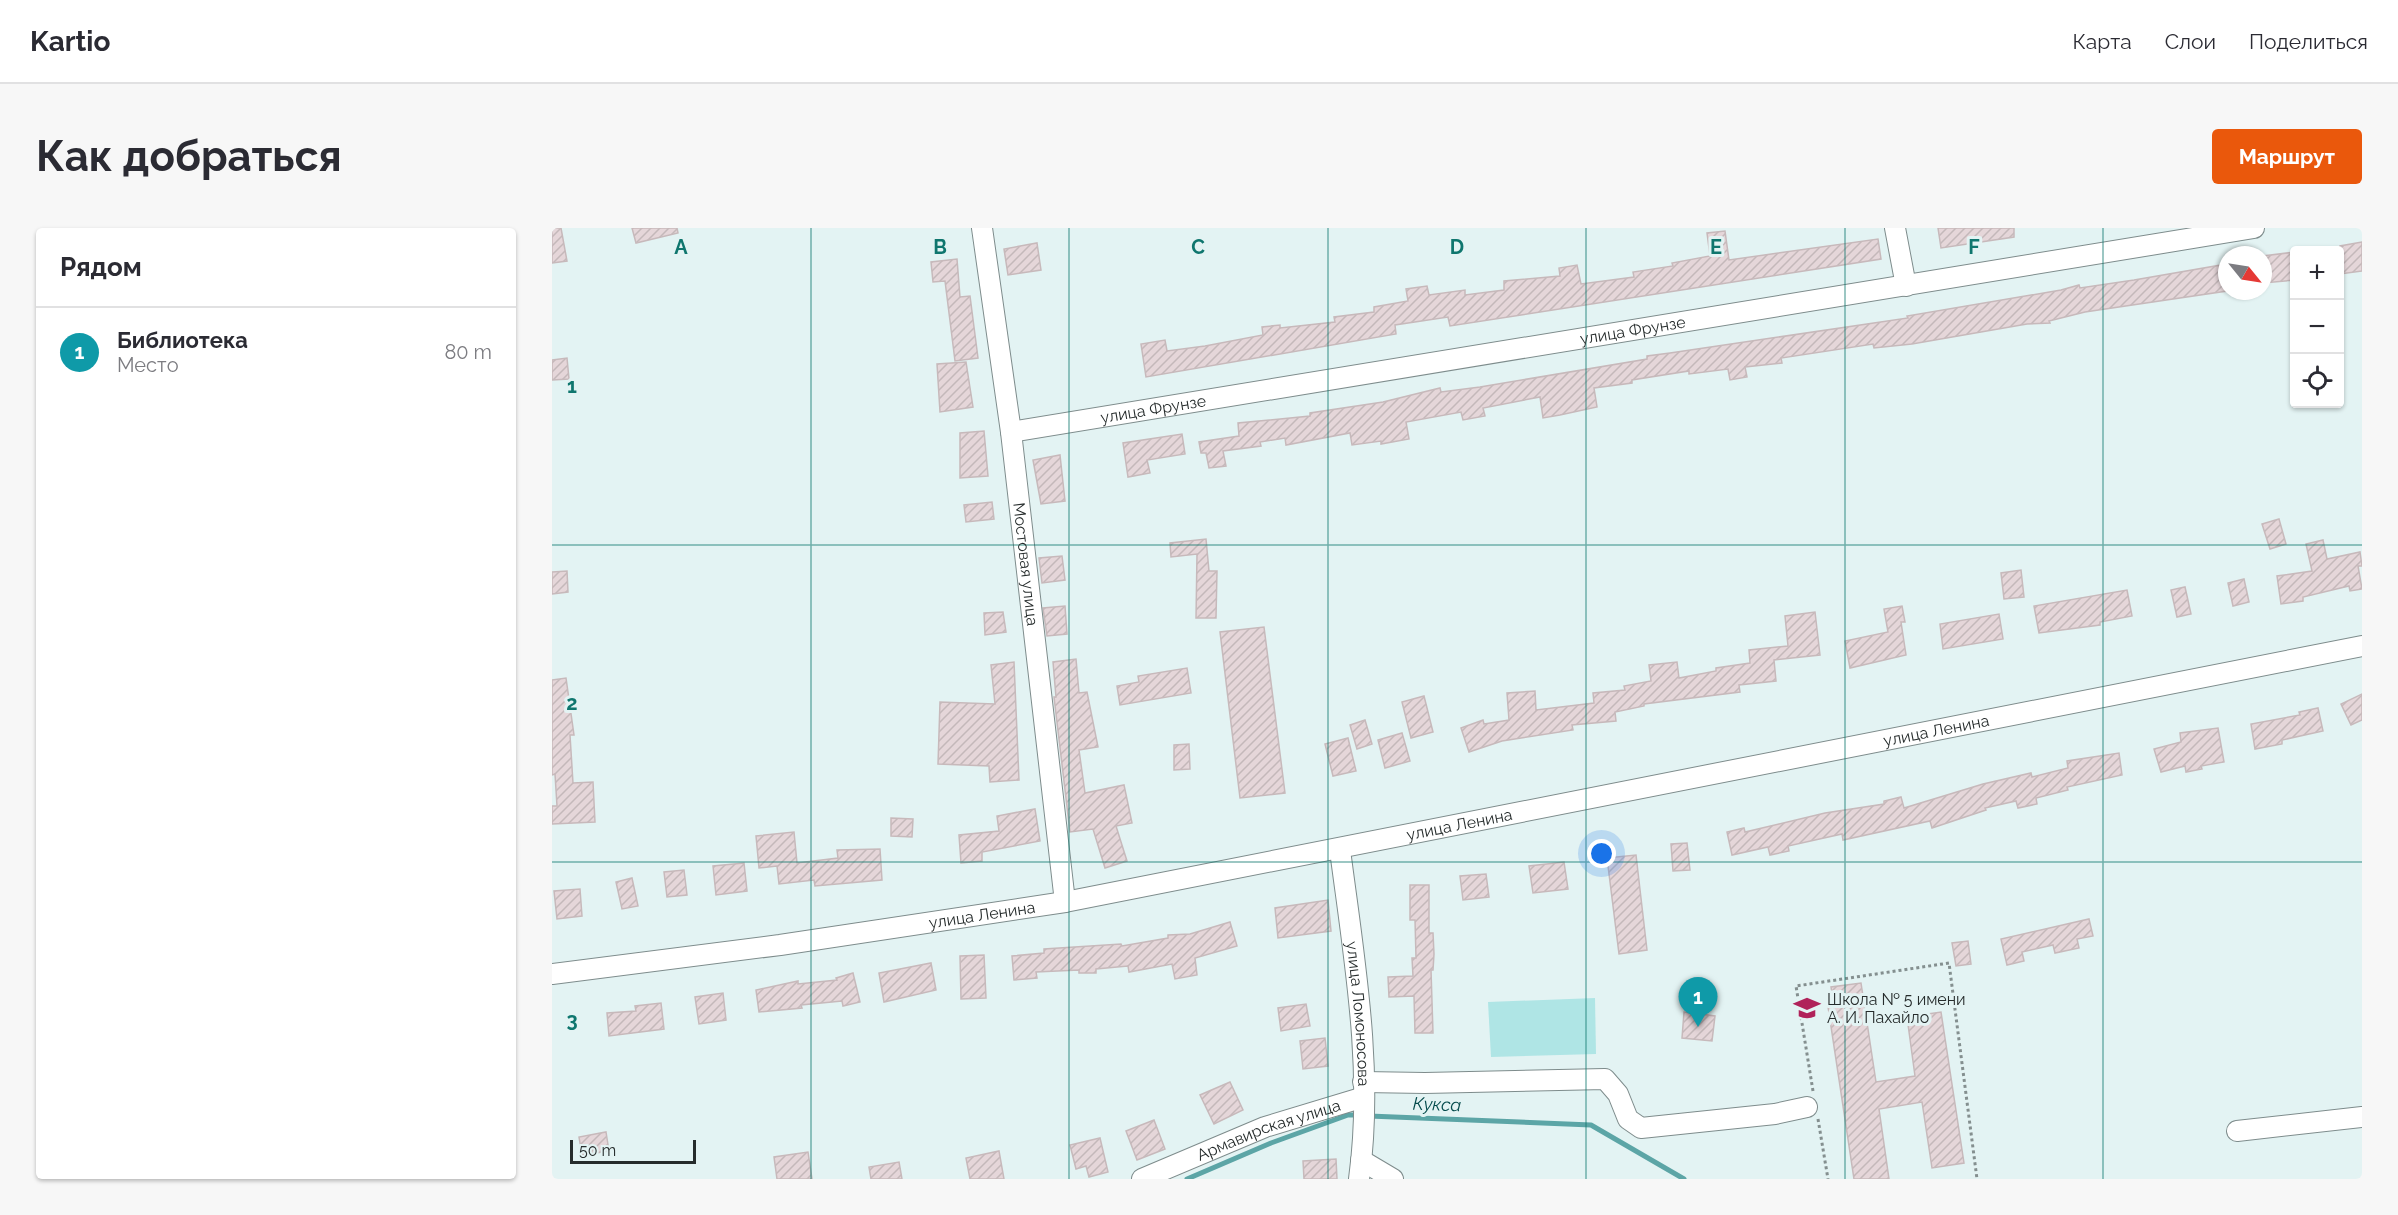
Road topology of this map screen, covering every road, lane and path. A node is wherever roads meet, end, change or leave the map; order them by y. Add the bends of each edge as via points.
1 (982, 228) edge
2 (1895, 228) edge
3 (2254, 228) edge
4 (1906, 286) junction
5 (1011, 432) junction
6 (2362, 646) edge
7 (1340, 850) junction
8 (1065, 902) junction
9 (552, 974) edge
10 (1363, 1103) junction
11 (1813, 1106) junction
12 (2362, 1118) edge
13 (2237, 1131) dead end
14 (1360, 1169) edge
15 (1142, 1179) edge
16 (1393, 1179) edge
17 (1828, 1179) edge
18 (1977, 1179) edge

1 - 5 street, Мостовая улица
2 - 4 street
3 - 4 street, улица Фрунзе
4 - 5 street, улица Фрунзе
5 - 8 street, Мостовая улица
6 - 7 street, улица Ленина
7 - 8 street, улица Ленина
7 - 10 street, улица Ломоносова via 1362,1038
8 - 9 street, улица Ленина
10 - 11 street, Армавирская улица via 1425,1083 1605,1079 1618,1094 1628,1119 1641,1128 1775,1114
10 - 14 street, улица Ломоносова
10 - 15 street, Армавирская улица via 1265,1127
11 - 17 path
11 - 18 path via 1796,986 1949,963
12 - 13 street
14 - 16 street

